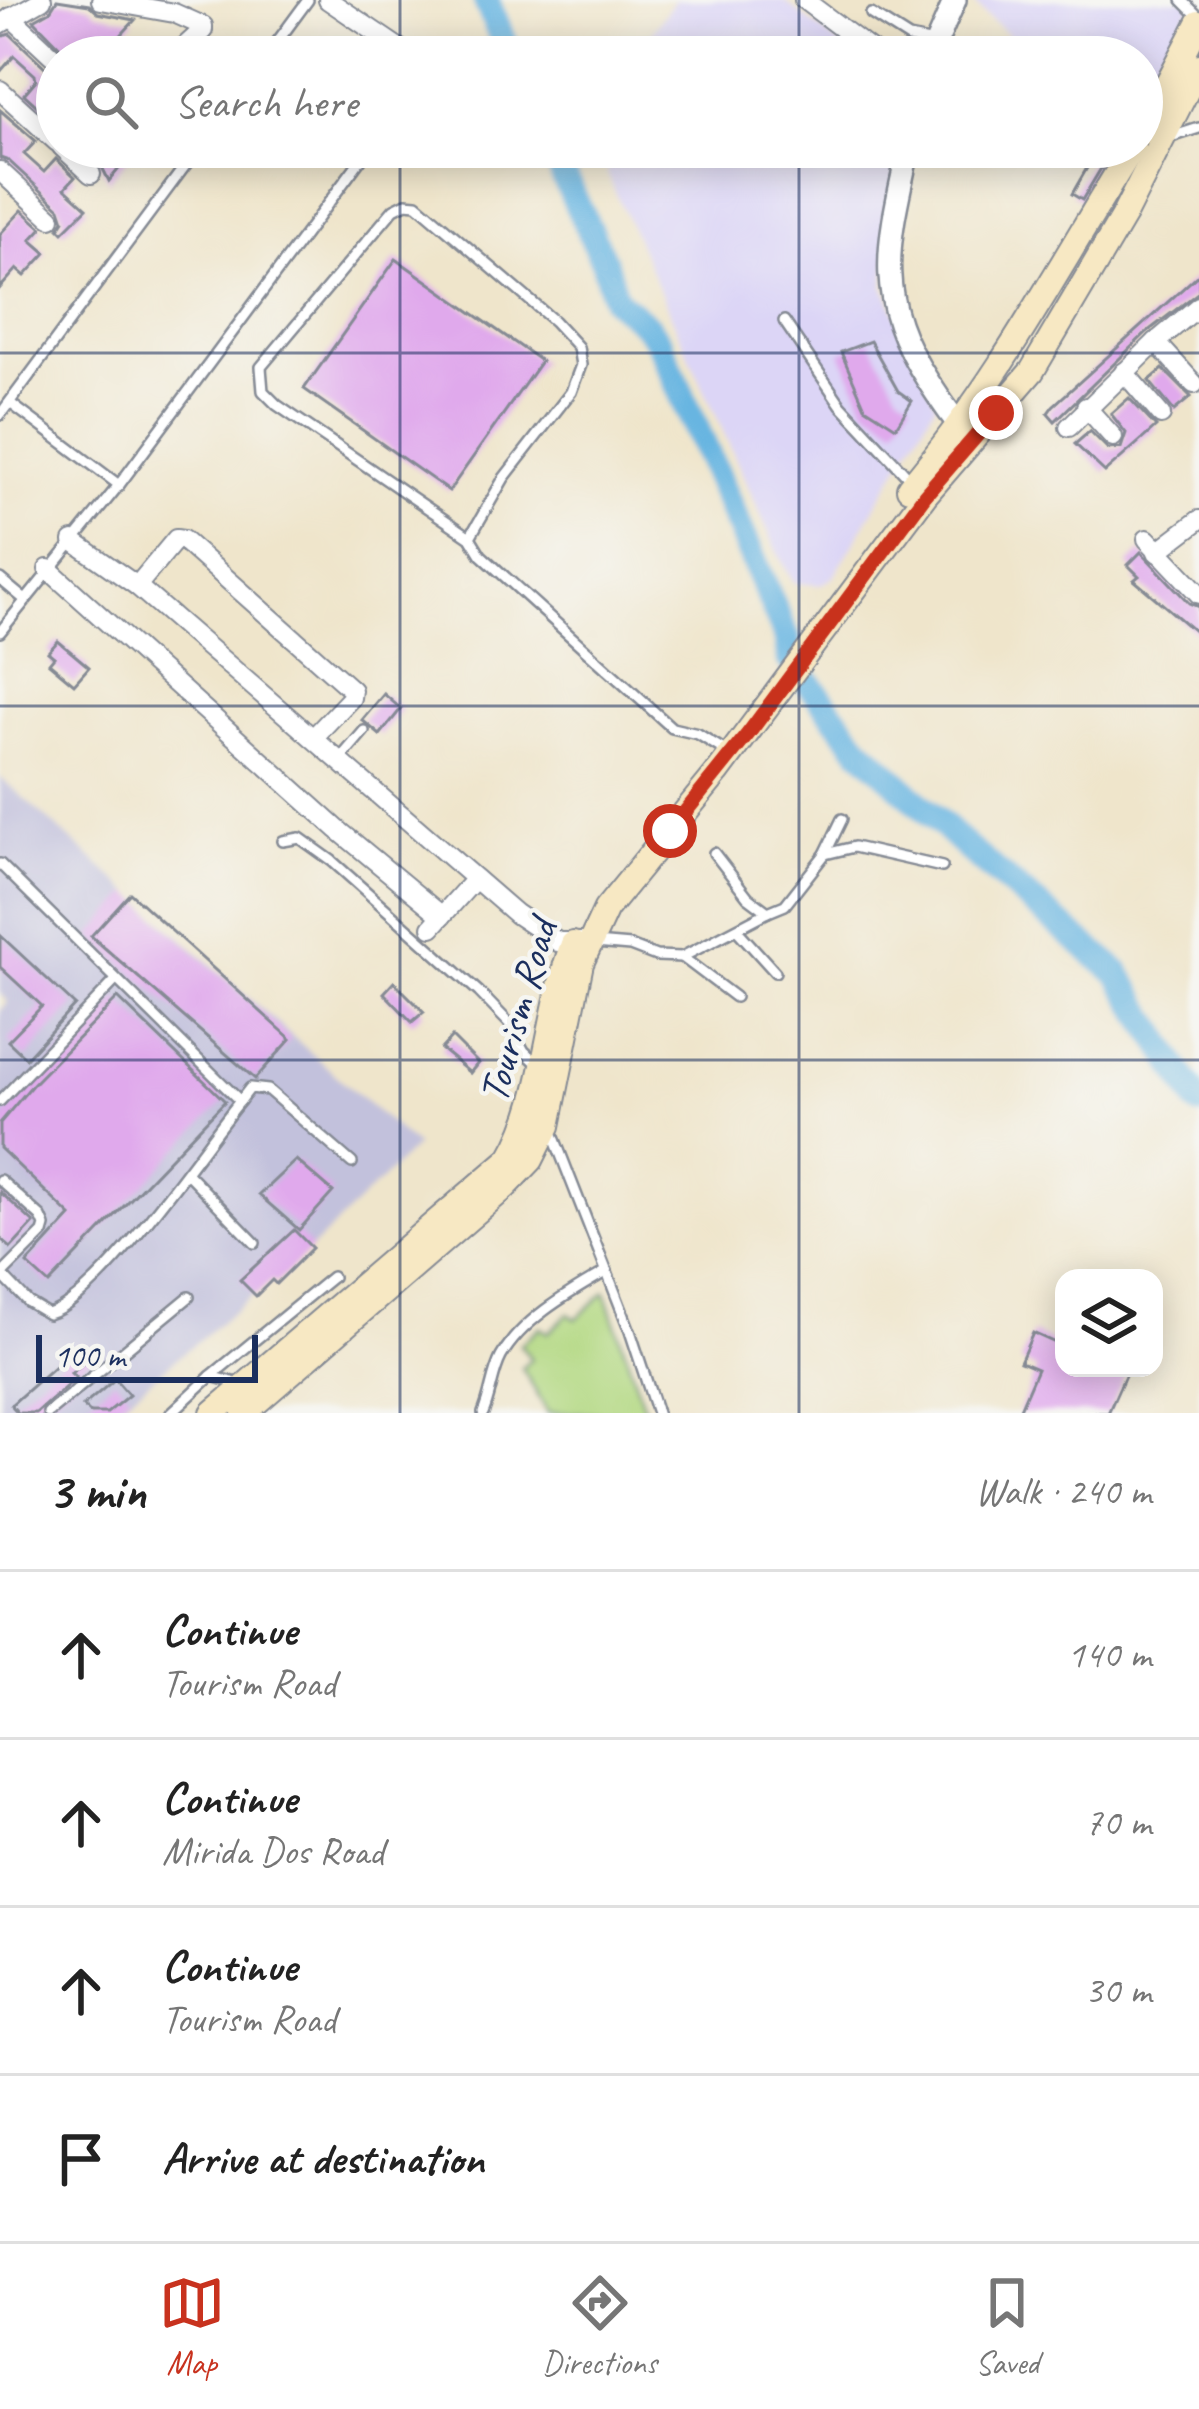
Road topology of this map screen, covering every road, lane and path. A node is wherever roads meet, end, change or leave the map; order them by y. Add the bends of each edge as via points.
1 (42, 0) edge
2 (101, 0) edge
3 (308, 0) edge
4 (328, 0) edge
5 (804, 0) edge
6 (955, 0) edge
7 (1182, 0) edge
8 (144, 4) edge
9 (871, 14) dead end
10 (1199, 20) edge
11 (6, 21) edge
12 (196, 36) edge
13 (281, 36) edge
14 (381, 36) edge
15 (852, 36) edge
16 (906, 36) edge
17 (938, 36) edge
18 (36, 44) edge
19 (1199, 66) edge
20 (0, 90) edge
21 (1163, 98) edge
22 (1163, 113) edge
23 (36, 123) edge
24 (1199, 128) edge
25 (1163, 134) edge
26 (85, 168) edge
27 (183, 168) edge
28 (354, 168) edge
29 (905, 168) edge
30 (1126, 168) edge
31 (0, 171) edge
32 (91, 174) dead end
33 (51, 218) dead end
34 (1197, 313) edge
35 (784, 321) dead end
36 (1156, 342) junction
37 (1124, 372) junction
38 (1193, 384) dead end
39 (10, 403) junction
40 (1086, 407) junction
41 (0, 415) edge
42 (1161, 415) dead end
43 (1069, 428) dead end
44 (967, 434) junction
45 (1113, 437) dead end
46 (119, 484) junction
47 (920, 489) junction
48 (1199, 520) edge
49 (470, 537) junction
50 (73, 541) junction
51 (48, 568) junction
52 (0, 580) edge
53 (136, 586) junction
54 (1199, 594) edge
55 (24, 599) junction
56 (0, 632) edge
57 (364, 731) dead end
58 (313, 738) junction
59 (727, 753) junction
60 (338, 760) junction
61 (842, 819) dead end
62 (283, 841) dead end
63 (714, 853) dead end
64 (824, 854) junction
65 (0, 864) edge
66 (942, 867) dead end
67 (476, 879) junction
68 (768, 912) junction
69 (736, 930) junction
70 (581, 942) junction
71 (682, 957) junction
72 (775, 972) dead end
73 (116, 980) junction
74 (735, 997) dead end
75 (540, 1065) junction
76 (0, 1101) edge
77 (240, 1101) junction
78 (540, 1118) junction
79 (352, 1163) dead end
80 (187, 1173) junction
81 (0, 1180) edge
82 (255, 1244) dead end
83 (607, 1270) junction
84 (1, 1274) edge
85 (332, 1277) dead end
86 (189, 1297) dead end
87 (212, 1376) junction
88 (254, 1403) edge
89 (47, 1413) edge
90 (171, 1413) edge
91 (214, 1413) edge
92 (483, 1413) edge
93 (657, 1413) edge

1 - 11 street
2 - 8 street
3 - 13 lane
4 - 14 street
5 - 15 street
6 - 17 street
7 - 10 lane
8 - 12 street via 203,26
9 - 16 lane
10 - 21 main road
11 - 18 street
19 - 22 main road
20 - 23 street
24 - 25 lane
26 - 32 street
27 - 39 lane
28 - 46 lane
29 - 44 street via 891,240 891,308 909,350
30 - 44 main road
31 - 33 street
34 - 36 street
35 - 47 lane via 841,405
36 - 37 street
36 - 38 street
37 - 40 street
37 - 42 street
39 - 41 lane
39 - 46 lane
40 - 43 street
40 - 45 street
44 - 47 main road
44 - 47 main road via 953,465
46 - 50 lane
47 - 59 main road, Tourism Road
48 - 54 street via 1152,545
49 - 49 lane via 571,392 578,347 406,202 261,367 263,392
49 - 59 lane via 672,728
50 - 51 lane
50 - 53 street
51 - 55 lane
51 - 67 street via 437,922
52 - 55 lane
53 - 58 street
53 - 58 street via 183,540 352,690
55 - 56 lane
57 - 60 lane
58 - 60 street
59 - 70 main road, Tourism Road
59 - 70 main road, Tourism Road via 589,908
60 - 67 street
61 - 64 lane
62 - 75 lane via 300,838 332,861 488,1000
63 - 68 lane
64 - 66 lane via 854,848
64 - 68 lane via 785,905
65 - 73 lane
67 - 70 street via 543,935
68 - 69 lane
69 - 71 lane
69 - 72 lane
70 - 71 lane
70 - 75 main road, Tourism Road
70 - 78 main road, Tourism Road via 574,1007
71 - 74 lane
73 - 76 lane
73 - 77 lane
75 - 78 main road, Tourism Road
77 - 79 lane via 250,1088 268,1090
77 - 80 lane
78 - 83 lane
78 - 88 main road, Tourism Road via 531,1160 505,1187
80 - 82 lane
80 - 84 lane via 64,1310 48,1314
81 - 84 lane via 45,1226
83 - 92 lane via 510,1343
83 - 93 lane
85 - 87 lane
86 - 89 lane
87 - 88 lane
87 - 90 lane
88 - 91 main road, Tourism Road

